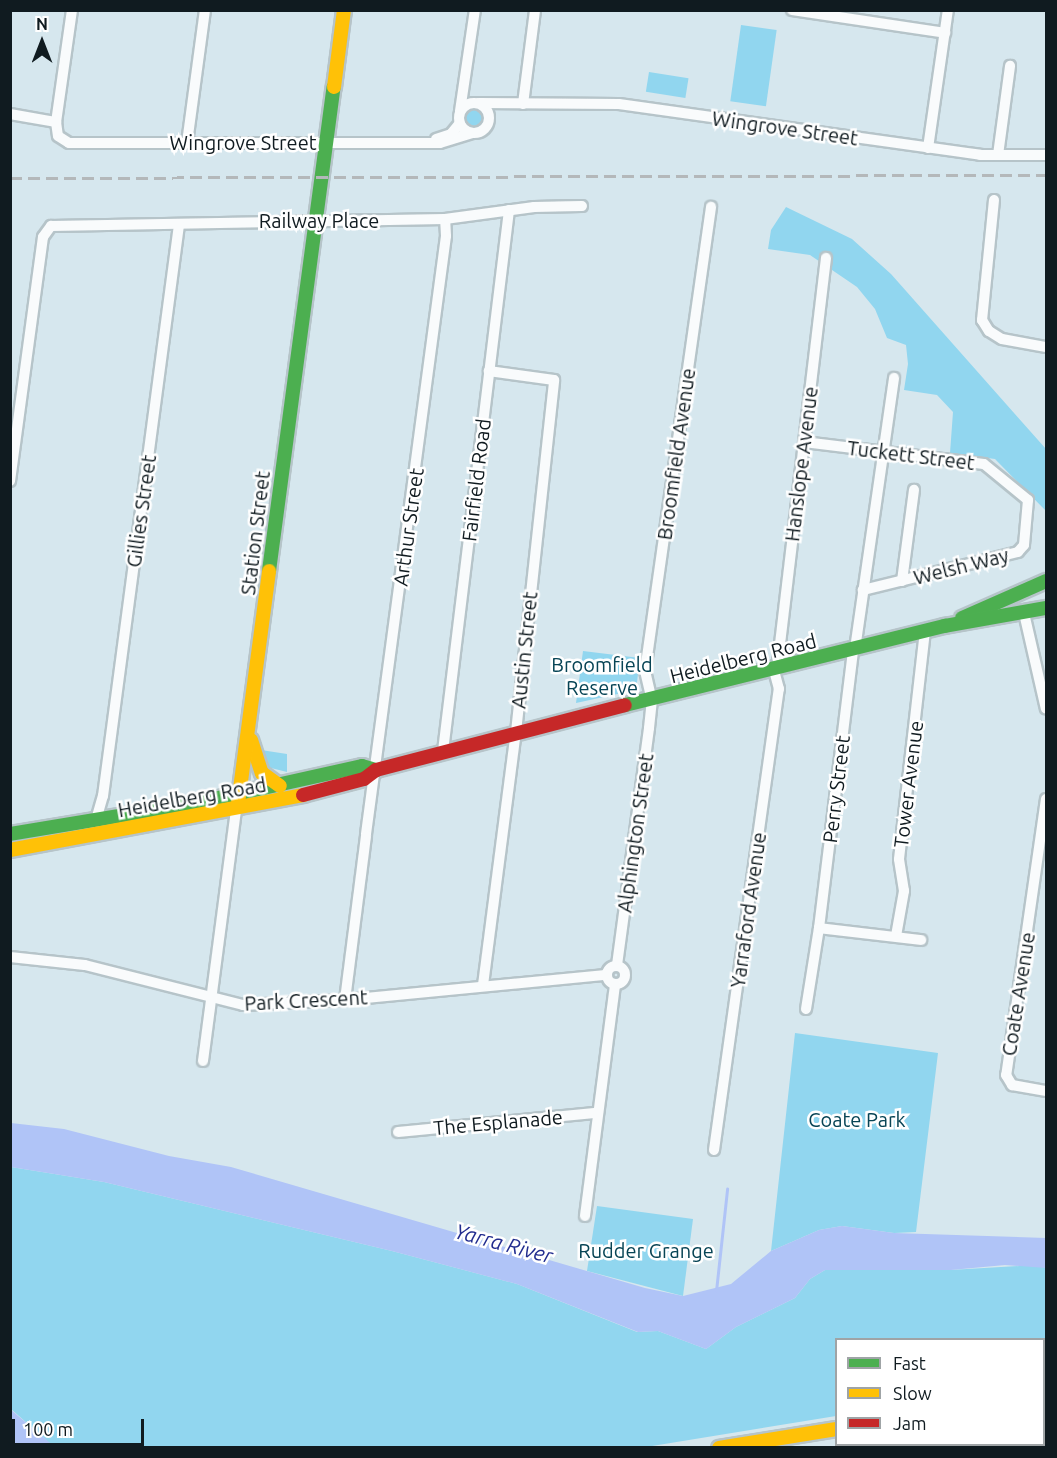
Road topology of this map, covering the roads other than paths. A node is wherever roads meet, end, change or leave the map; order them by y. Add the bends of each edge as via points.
1 (72, 10) edge
2 (205, 10) edge
3 (344, 10) edge
4 (475, 10) edge
5 (535, 10) edge
6 (792, 10) edge
7 (948, 10) edge
8 (945, 33) junction
9 (1010, 66) dead end
10 (466, 74) junction
11 (476, 103) junction
12 (523, 104) junction
13 (460, 111) junction
14 (10, 114) edge
15 (490, 118) junction
16 (56, 122) junction
17 (460, 123) junction
18 (472, 133) junction
19 (326, 141) junction
20 (430, 141) junction
21 (187, 142) junction
22 (928, 148) junction
23 (1047, 155) edge
24 (998, 156) junction
25 (994, 200) dead end
26 (582, 206) dead end
27 (711, 207) dead end
28 (509, 210) junction
29 (445, 219) junction
30 (314, 220) junction
31 (179, 225) junction
32 (825, 258) dead end
33 (1047, 347) edge
34 (489, 371) junction
35 (894, 378) dead end
36 (13, 439) edge
37 (804, 442) junction
38 (883, 452) junction
39 (10, 481) edge
40 (1010, 488) joint
41 (914, 490) dead end
42 (902, 581) junction
43 (1047, 581) edge
44 (1031, 587) junction
45 (1047, 589) edge
46 (863, 590) junction
47 (1047, 608) edge
48 (1024, 609) junction
49 (975, 612) junction
50 (945, 626) junction
51 (926, 631) junction
52 (854, 650) junction
53 (776, 669) junction
54 (652, 701) junction
55 (1047, 709) edge
56 (250, 722) junction
57 (516, 732) junction
58 (442, 751) junction
59 (376, 770) junction
60 (280, 786) junction
61 (240, 794) junction
62 (103, 796) junction
63 (1047, 799) edge
64 (237, 810) junction
65 (115, 817) junction
66 (96, 820) junction
67 (10, 834) edge
68 (10, 850) edge
69 (819, 928) junction
70 (896, 936) junction
71 (921, 940) dead end
72 (10, 957) edge
73 (617, 965) junction
74 (606, 975) junction
75 (615, 984) junction
76 (483, 986) junction
77 (210, 1000) junction
78 (345, 1000) junction
79 (806, 1009) dead end
80 (202, 1061) dead end
81 (1047, 1091) edge
82 (597, 1113) junction
83 (398, 1132) dead end
84 (714, 1150) dead end
85 (585, 1216) dead end
86 (835, 1429) edge
87 (719, 1448) edge

1 - 16 street
2 - 21 street
3 - 19 main road, Station Street
4 - 10 street
5 - 12 street
6 - 8 street
7 - 8 street
8 - 22 street
9 - 24 street
10 - 11 street
10 - 13 street
11 - 12 street, Wingrove Street
11 - 13 street
11 - 15 street via 487,109
12 - 15 street, Wingrove Street via 501,109
12 - 22 street, Wingrove Street via 619,104
13 - 17 street
14 - 16 street
15 - 18 street via 482,131
16 - 21 street, Wingrove Street via 58,136 69,142
17 - 18 street
17 - 20 street, Wingrove Street via 451,134
18 - 20 street, Wingrove Street via 449,142
19 - 20 street, Wingrove Street
19 - 21 street, Wingrove Street
19 - 30 main road, Station Street
22 - 24 street, Wingrove Street
23 - 24 street, Wingrove Street
25 - 33 street via 982,320 989,331 1002,339
26 - 28 street, Railway Place
27 - 54 street, Broomfield Avenue via 645,670
28 - 29 street, Railway Place
28 - 34 street, Fairfield Road
29 - 30 street, Railway Place
29 - 59 street, Arthur Street via 446,236
30 - 31 street, Railway Place
30 - 56 main road, Station Street
31 - 36 street, Railway Place via 54,225 46,229
31 - 62 street, Gillies Street
32 - 37 street, Hanslope Avenue
34 - 57 street, Austin Street via 554,380
34 - 58 street, Fairfield Road
35 - 38 street, Perry Street
36 - 39 street
37 - 38 street, Tuckett Street
37 - 53 street, Hanslope Avenue
38 - 40 street, Tuckett Street via 984,464
38 - 46 street, Perry Street
40 - 42 street, Welsh Way via 1021,493 1029,506 1022,549
41 - 42 street
42 - 46 street, Welsh Way
43 - 44 main road, Heidelberg Road
44 - 45 main road
44 - 48 main road
44 - 49 main road, Heidelberg Road
46 - 52 street, Perry Street
47 - 48 main road, Heidelberg Road
48 - 49 main road
48 - 50 main road, Heidelberg Road
48 - 55 street
49 - 50 main road, Heidelberg Road
50 - 51 main road, Heidelberg Road
51 - 52 main road, Heidelberg Road
51 - 70 street, Tower Avenue via 899,859 904,891
52 - 53 main road, Heidelberg Road
52 - 69 street, Perry Street
53 - 54 main road, Heidelberg Road
53 - 84 street, Yarraford Avenue via 778,690
54 - 57 main road, Heidelberg Road
54 - 73 street, Alphington Street
56 - 60 main road via 256,763 262,773
56 - 61 main road, Station Street
57 - 58 main road, Heidelberg Road
57 - 76 street, Austin Street
58 - 59 main road, Heidelberg Road
59 - 60 main road, Heidelberg Road via 362,766
59 - 64 main road, Heidelberg Road via 364,779
59 - 78 street, Arthur Street
60 - 61 main road, Heidelberg Road
61 - 64 main road, Station Street
61 - 65 main road, Heidelberg Road
62 - 65 street
62 - 66 street, Gillies Street
63 - 81 street, Coate Avenue via 1006,1075 1008,1083
64 - 68 main road, Heidelberg Road
64 - 77 street, Station Street
65 - 66 main road, Heidelberg Road
66 - 67 main road, Heidelberg Road
69 - 70 street
69 - 79 street, Perry Street
70 - 71 street
72 - 77 street, Park Crescent via 85,965
73 - 74 street via 611,966
73 - 75 street, Alphington Street via 625,975
74 - 75 street
74 - 76 street, Park Crescent
75 - 82 street
76 - 78 street, Park Crescent
77 - 78 street, Park Crescent via 243,1005
77 - 80 street, Station Street
82 - 83 street, The Esplanade
82 - 85 street
86 - 87 main road

